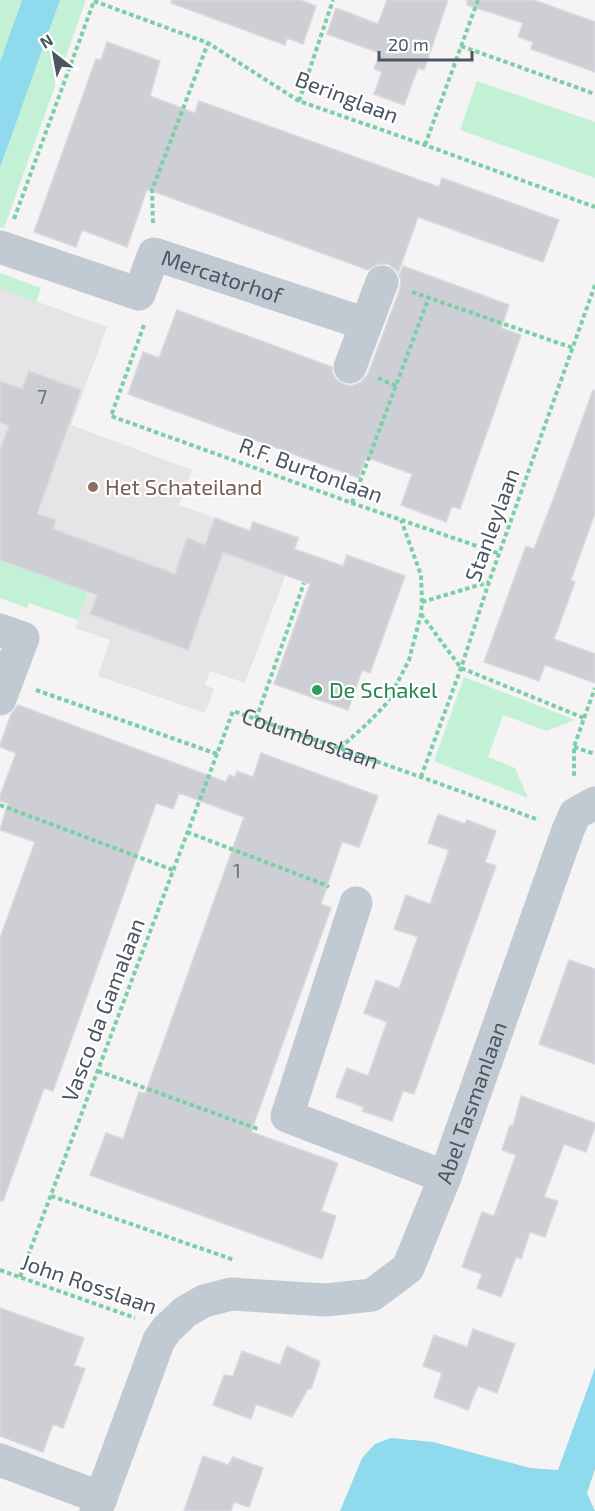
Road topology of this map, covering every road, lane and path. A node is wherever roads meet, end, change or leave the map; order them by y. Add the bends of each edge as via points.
1 (333, 0) edge
2 (478, 0) edge
3 (95, 1) edge
4 (207, 43) junction
5 (461, 46) junction
6 (595, 94) edge
7 (299, 101) junction
8 (425, 145) junction
9 (595, 207) edge
10 (2, 247) edge
11 (154, 254) junction
12 (382, 282) joint
13 (595, 285) edge
14 (139, 294) junction
15 (429, 297) junction
16 (366, 324) junction
17 (573, 348) junction
18 (350, 367) dead end
19 (352, 503) junction
20 (401, 520) junction
21 (500, 554) junction
22 (489, 582) junction
23 (304, 583) dead end
24 (423, 602) junction
25 (421, 614) junction
26 (0, 630) edge
27 (461, 668) junction
28 (595, 688) edge
29 (4, 689) edge
30 (584, 718) junction
31 (256, 719) junction
32 (574, 747) junction
33 (340, 748) junction
34 (217, 754) junction
35 (595, 754) edge
36 (421, 777) junction
37 (0, 805) edge
38 (579, 816) edge
39 (187, 832) junction
40 (173, 870) junction
41 (356, 903) joint
42 (98, 1071) junction
43 (287, 1116) junction
44 (445, 1177) junction
45 (51, 1196) junction
46 (241, 1263) dead end
47 (0, 1270) edge
48 (20, 1277) junction
49 (167, 1329) junction
50 (0, 1460) edge
51 (99, 1505) edge

1 - 7 path
2 - 5 path
3 - 4 path, Beringlaan
3 - 10 path
4 - 7 path, Beringlaan
4 - 11 path via 152,190
5 - 6 path
5 - 8 path
7 - 8 path, Beringlaan
8 - 9 path, Beringlaan
10 - 14 street, Mercatorhof
11 - 14 street, Mercatorhof
11 - 16 street, Mercatorhof
12 - 15 path
12 - 16 street
13 - 17 path, Stanleylaan
14 - 19 path, R.F. Burtonlaan via 147,317 111,416
15 - 17 path
15 - 19 path
16 - 18 street
17 - 21 path, Stanleylaan
19 - 20 path, R.F. Burtonlaan
20 - 21 path, R.F. Burtonlaan
20 - 24 path via 421,575
21 - 22 path, Stanleylaan
22 - 24 path
22 - 27 path, Stanleylaan
23 - 31 path
24 - 25 path
25 - 27 path
25 - 33 path via 409,660 387,703
26 - 29 street via 22,638
27 - 30 path
27 - 36 path, Stanleylaan
28 - 30 path
29 - 34 path
30 - 32 path
31 - 33 path, Columbuslaan
31 - 34 path, Columbuslaan via 233,711
32 - 35 path
32 - 38 path
33 - 36 path, Columbuslaan
34 - 39 path, Vasco da Gamalaan
36 - 38 path, Columbuslaan
37 - 40 path
38 - 44 street, Abel Tasmanlaan
39 - 40 path, Vasco da Gamalaan
39 - 41 path via 323,884
40 - 42 path, Vasco da Gamalaan
41 - 43 street
42 - 43 path via 270,1134
42 - 45 path, Vasco da Gamalaan
43 - 44 street
44 - 49 street, Abel Tasmanlaan via 408,1268 372,1295 326,1300 231,1294 204,1301
45 - 46 path
45 - 48 path, Vasco da Gamalaan
47 - 48 path, John Rosslaan
48 - 49 path, John Rosslaan
49 - 51 street, Abel Tasmanlaan via 159,1340
50 - 51 street

